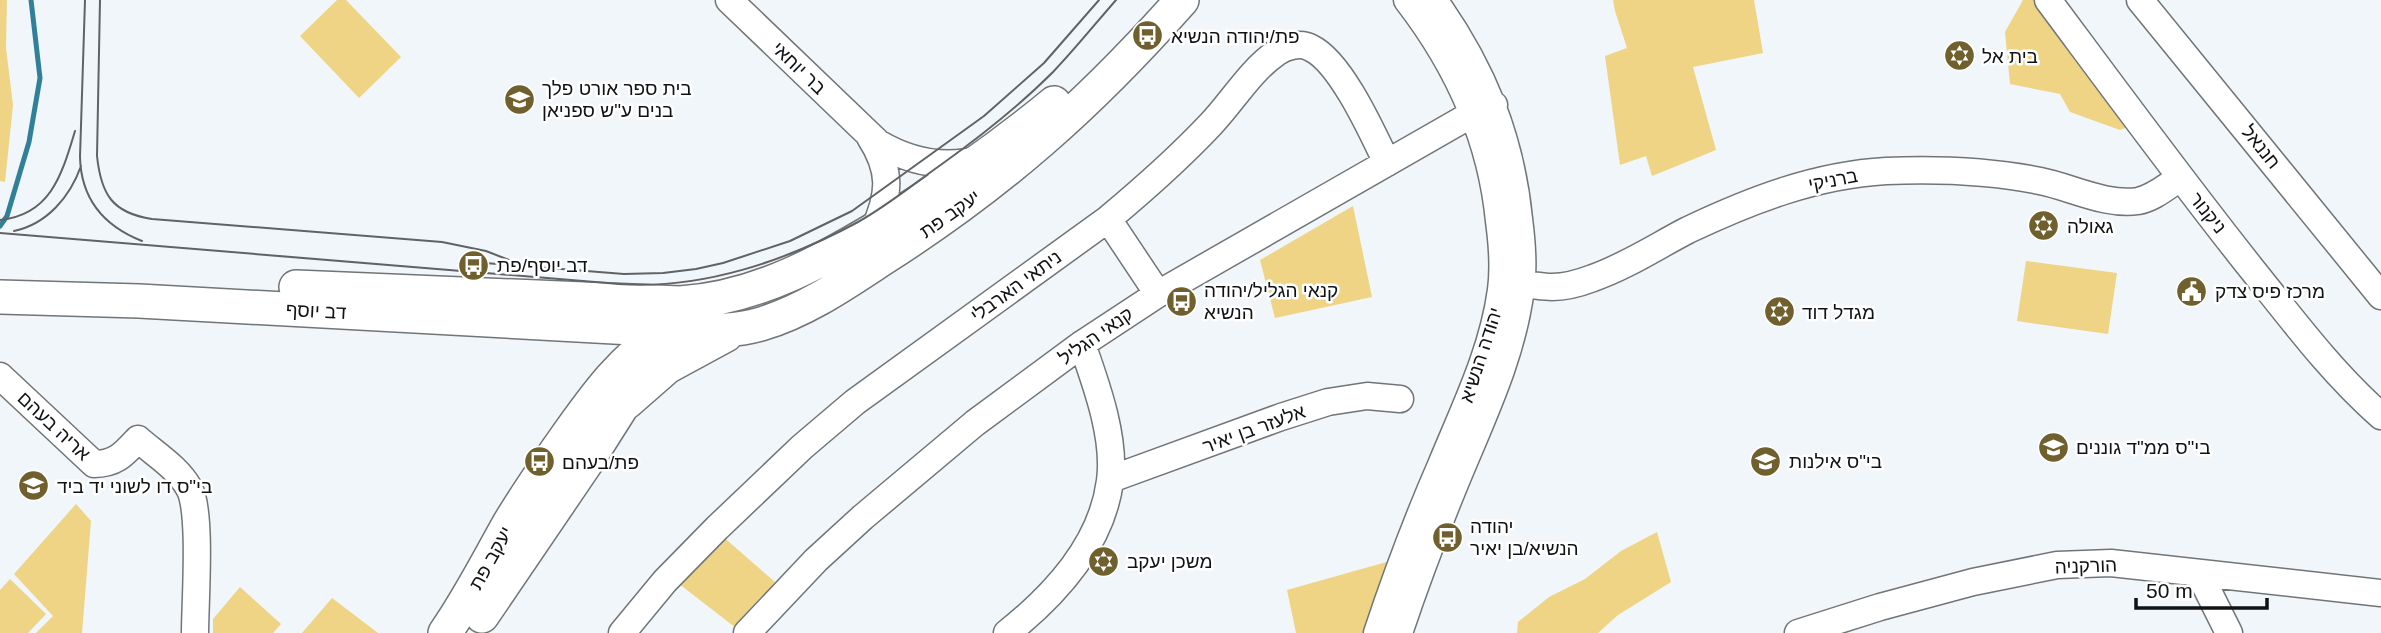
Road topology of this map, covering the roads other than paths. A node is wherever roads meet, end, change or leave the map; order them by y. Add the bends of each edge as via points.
1 (729, 0) edge
2 (1153, 0) edge
3 (1182, 0) edge
4 (1407, 0) edge
5 (2048, 0) edge
6 (2140, 0) edge
7 (1434, 1) edge
8 (1484, 109) junction
9 (869, 136) junction
10 (986, 157) junction
11 (1387, 163) junction
12 (2180, 178) junction
13 (1108, 219) junction
14 (874, 230) junction
15 (14, 286) edge
16 (1511, 287) junction
17 (1158, 293) junction
18 (2381, 296) edge
19 (717, 299) junction
20 (583, 311) junction
21 (741, 328) junction
22 (664, 330) junction
23 (635, 339) junction
24 (1082, 344) junction
25 (0, 376) edge
26 (1400, 399) dead end
27 (608, 402) junction
28 (2381, 416) edge
29 (1111, 479) junction
30 (2199, 573) junction
31 (2381, 593) edge
32 (195, 633) edge
33 (445, 633) edge
34 (471, 633) edge
35 (622, 633) edge
36 (747, 633) edge
37 (1007, 633) edge
38 (1377, 633) edge
39 (1399, 633) edge
40 (1798, 633) edge
41 (2229, 633) edge

1 - 9 street, בר יוחאי
2 - 10 main road, יעקב פת via 1097,64
3 - 21 main road, יעקב פת via 1105,84 997,180 932,228 827,294 779,318
4 - 8 street, יהודה הנשיא
5 - 12 street, ניקנור
6 - 18 street, חננאל
7 - 8 street, יהודה הנשיא via 1474,61
8 - 11 street, קנאי הגליל
8 - 16 street, יהודה הנשיא
9 - 10 street, בר יוחאי via 912,160 954,163
9 - 14 street, בר יוחאי via 887,178 884,205
10 - 14 main road, יעקב פת
11 - 13 street, ניתאי הארבלי via 1346,85 1311,47 1293,45 1263,64 1169,167
11 - 17 street, קנאי הגליל
12 - 16 street, ברניקי via 2149,197 2119,201 2039,181 1985,174 1852,174 1742,205 1586,281 1558,287
12 - 28 street, ניקנור via 2320,355
13 - 17 street
13 - 35 street, ניתאי הארבלי via 855,402 802,447 665,581
14 - 19 main road, יעקב פת via 781,280
15 - 20 main road, דב יוסף via 139,301
16 - 38 street, יהודה הנשיא via 1405,550
16 - 39 street, יהודה הנשיא via 1513,330 1499,377 1424,558
17 - 24 street, קנאי הגליל
19 - 20 main road, יעקב פת
19 - 22 main road, יעקב פת
20 - 23 main road, דב יוסף
20 - 27 main road via 585,335 598,356
21 - 22 main road, יעקב פת
21 - 27 main road
22 - 23 main road, יעקב פת
23 - 27 main road, יעקב פת via 611,375
24 - 29 street via 1104,413
24 - 36 street, קנאי הגליל via 883,499 816,560
25 - 32 street, אריה בעהם via 94,464 119,459 138,439 190,489 197,520
26 - 29 street, אלעזר בן יאיר via 1367,396 1328,402
27 - 33 main road, יעקב פת via 518,510
27 - 34 main road, יעקב פת
29 - 37 street via 1096,528 1078,561 1057,589
30 - 31 street, הורקניה
30 - 40 street, הורקניה via 2111,563 2057,565 1973,582
30 - 41 street

